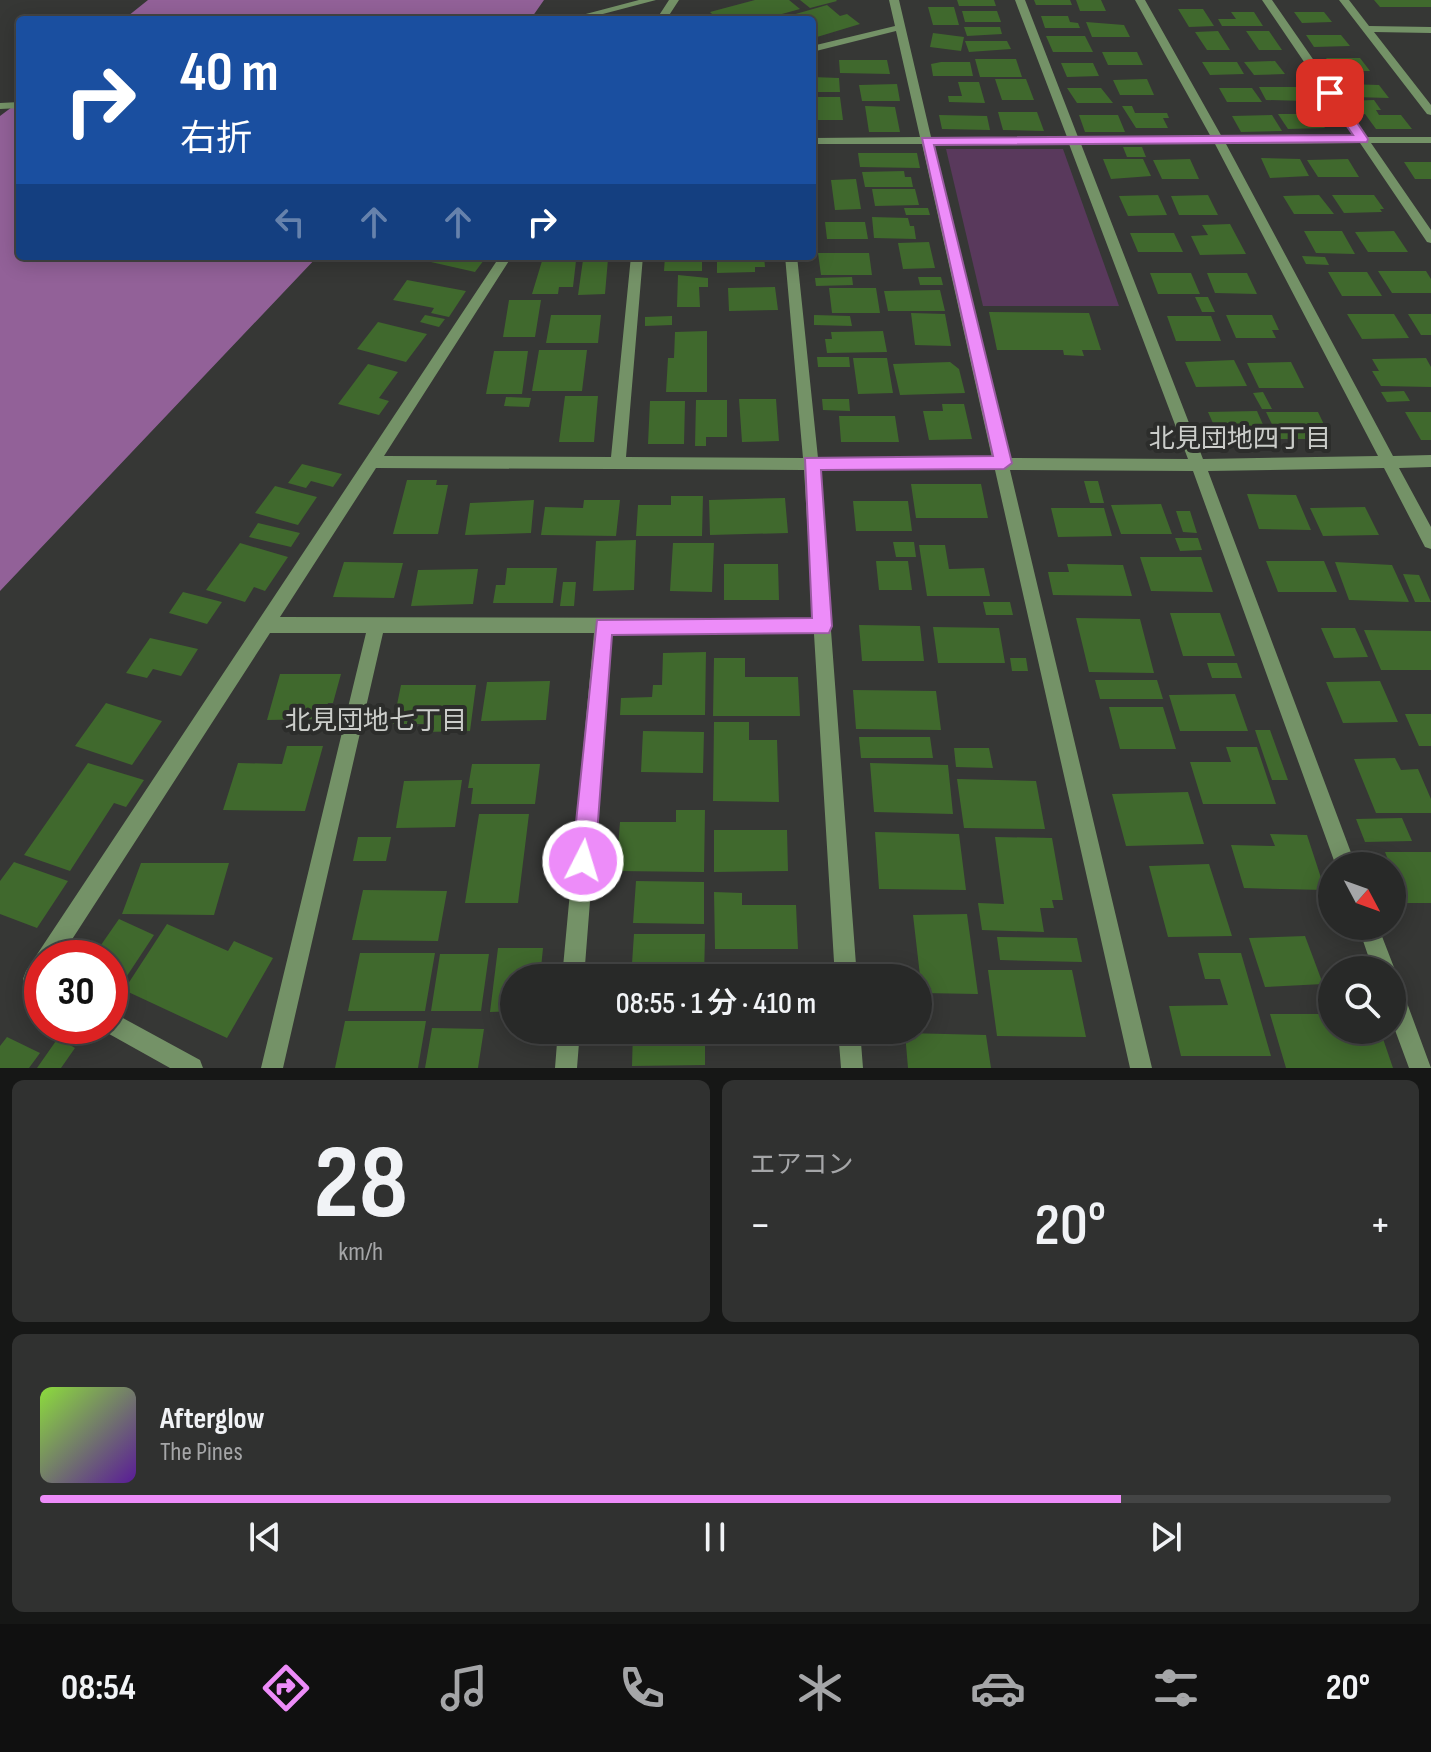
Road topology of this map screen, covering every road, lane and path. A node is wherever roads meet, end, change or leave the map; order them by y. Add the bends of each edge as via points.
1 (651, 0) edge
2 (894, 0) edge
3 (1020, 0) edge
4 (1140, 0) edge
5 (1267, 0) edge
6 (1344, 0) edge
7 (585, 16) edge
8 (901, 27) junction
9 (1367, 29) junction
10 (1431, 30) edge
11 (816, 48) edge
12 (1431, 112) edge
13 (1218, 139) junction
14 (1362, 139) junction
15 (1072, 140) junction
16 (1431, 140) edge
17 (816, 141) edge
18 (927, 141) junction
19 (1431, 239) edge
20 (503, 260) edge
21 (637, 260) edge
22 (791, 260) edge
23 (1431, 461) edge
24 (374, 462) junction
25 (1388, 462) junction
26 (618, 463) junction
27 (811, 463) junction
28 (1004, 463) junction
29 (1198, 465) junction
30 (1431, 542) edge
31 (268, 625) junction
32 (376, 626) junction
33 (603, 626) junction
34 (822, 626) junction
35 (1341, 852) edge
36 (60, 940) edge
37 (574, 964) edge
38 (845, 964) edge
39 (1406, 1030) edge
40 (128, 1032) edge
41 (568, 1044) edge
42 (850, 1044) edge
43 (192, 1068) edge
44 (272, 1068) edge
45 (566, 1068) edge
46 (852, 1068) edge
47 (1141, 1068) edge
48 (1420, 1068) edge

1 - 7 street
2 - 8 street
3 - 15 street
4 - 13 street
5 - 14 street
6 - 9 street
8 - 11 street
8 - 18 street
9 - 10 street
9 - 12 street
13 - 14 street
13 - 15 street
13 - 25 street
14 - 16 street
14 - 19 street
15 - 18 street
15 - 29 street
17 - 18 street
18 - 28 street
20 - 24 street
21 - 26 street
22 - 27 street
23 - 25 street
24 - 26 street
24 - 31 street
25 - 29 street
25 - 30 street
26 - 27 street
27 - 28 street
27 - 34 street
28 - 29 street
28 - 47 street
29 - 35 street
31 - 32 street
31 - 36 street
32 - 33 street
32 - 44 street
33 - 34 street
33 - 37 street
34 - 38 street
39 - 48 street
40 - 43 street
41 - 45 street
42 - 46 street

